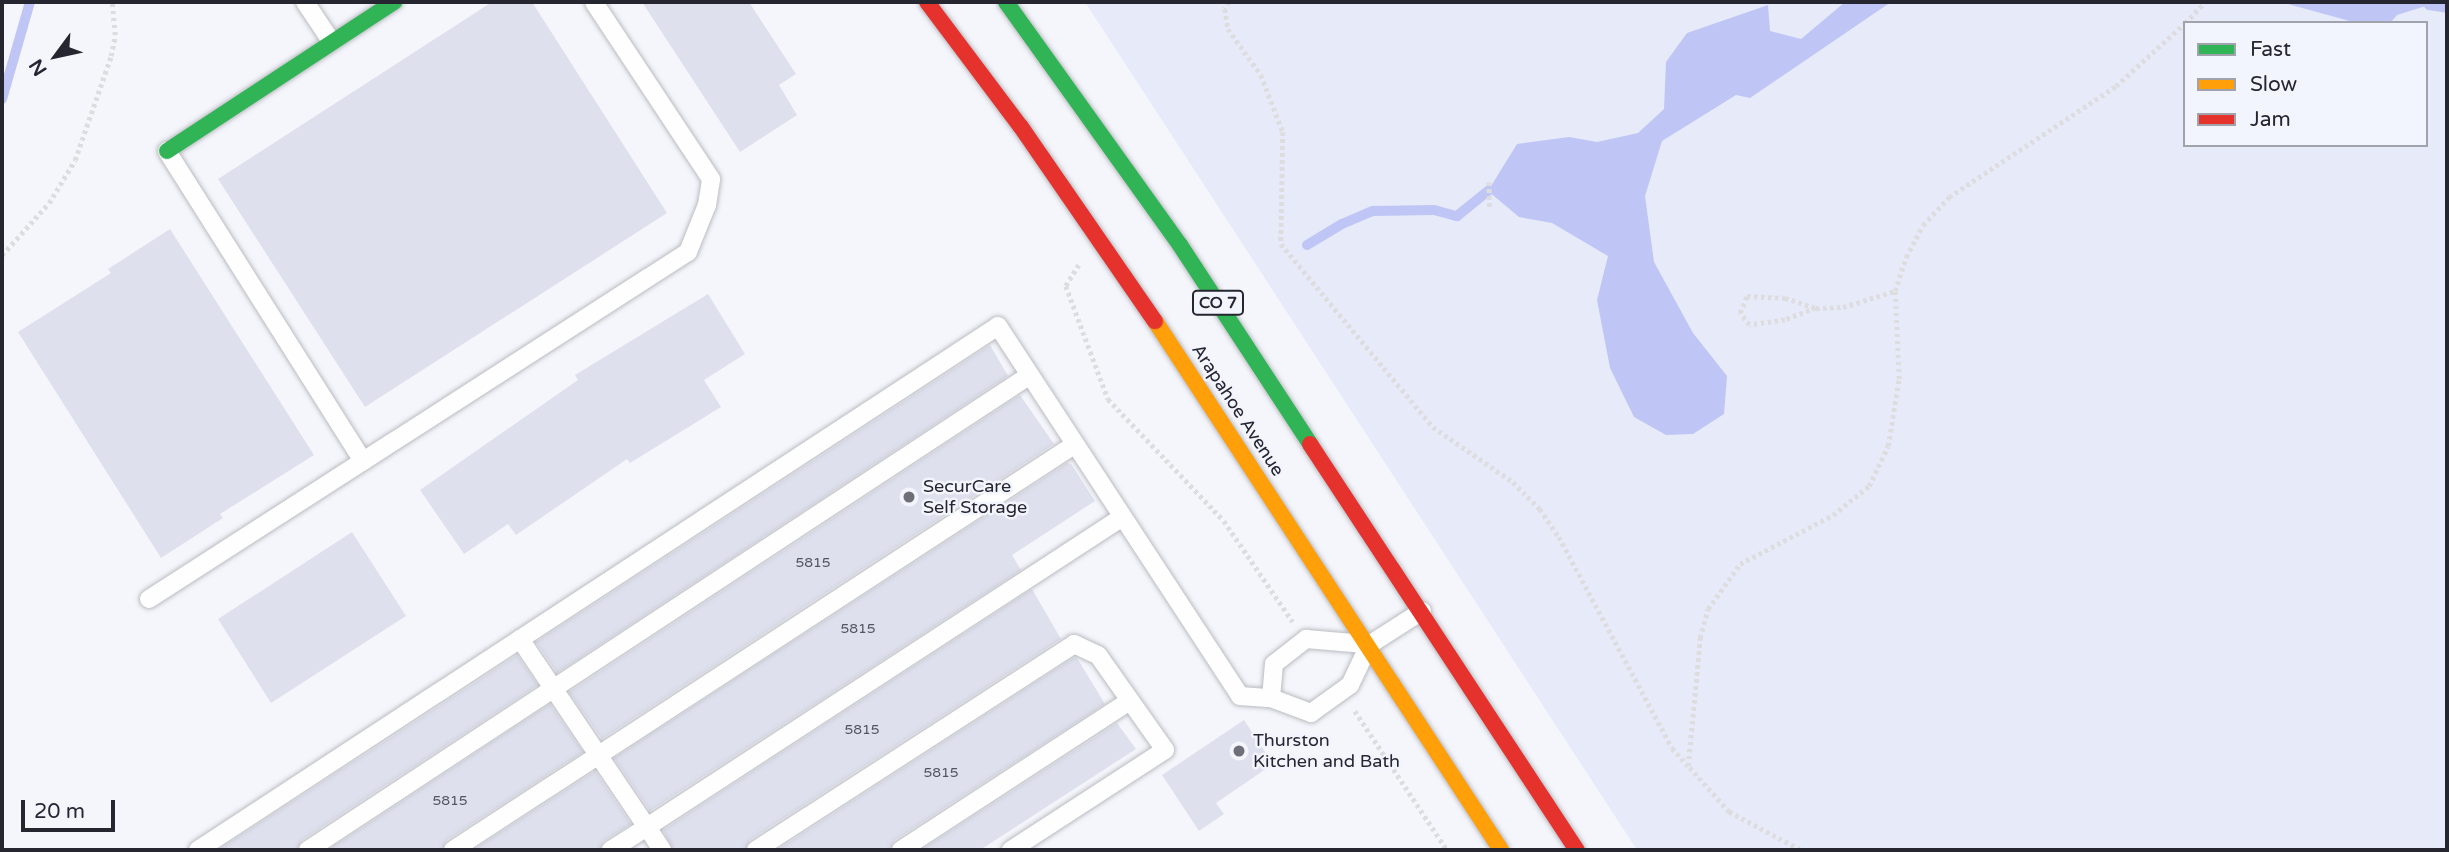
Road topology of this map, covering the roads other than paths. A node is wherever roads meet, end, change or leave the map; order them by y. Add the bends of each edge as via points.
1 (305, 2) edge
2 (394, 2) edge
3 (594, 2) edge
4 (927, 2) edge
5 (1006, 2) edge
6 (331, 41) junction
7 (167, 150) joint
8 (1030, 375) junction
9 (1074, 445) junction
10 (363, 461) junction
11 (1121, 518) junction
12 (149, 599) dead end
13 (1422, 611) junction
14 (520, 639) junction
15 (1369, 645) junction
16 (554, 689) junction
17 (1271, 698) junction
18 (1130, 701) junction
19 (598, 755) junction
20 (647, 827) junction
21 (198, 850) edge
22 (308, 850) edge
23 (453, 850) edge
24 (611, 850) edge
25 (662, 850) edge
26 (756, 850) edge
27 (901, 850) edge
28 (1011, 850) edge
29 (1501, 850) edge
30 (1577, 850) edge

1 - 6 lane
2 - 6 main road
3 - 10 lane via 711,179 707,205 688,252
4 - 15 main road, Arapahoe Avenue via 1118,264
5 - 13 main road, CO 7 via 1131,174
6 - 7 main road
7 - 10 lane
8 - 9 lane
8 - 14 lane via 998,326
8 - 16 lane
9 - 11 lane
9 - 19 lane
10 - 12 lane
11 - 17 lane via 1240,696
11 - 20 lane
13 - 15 lane
13 - 30 main road, CO 7
14 - 16 lane
14 - 21 lane
15 - 17 lane via 1350,685 1311,713
15 - 17 lane via 1306,639 1274,664
15 - 29 main road, Arapahoe Avenue
16 - 19 lane
16 - 22 lane
18 - 26 lane via 1098,655 1074,645
18 - 27 lane
18 - 28 lane via 1165,750
19 - 20 lane
19 - 23 lane
20 - 24 lane
20 - 25 lane

